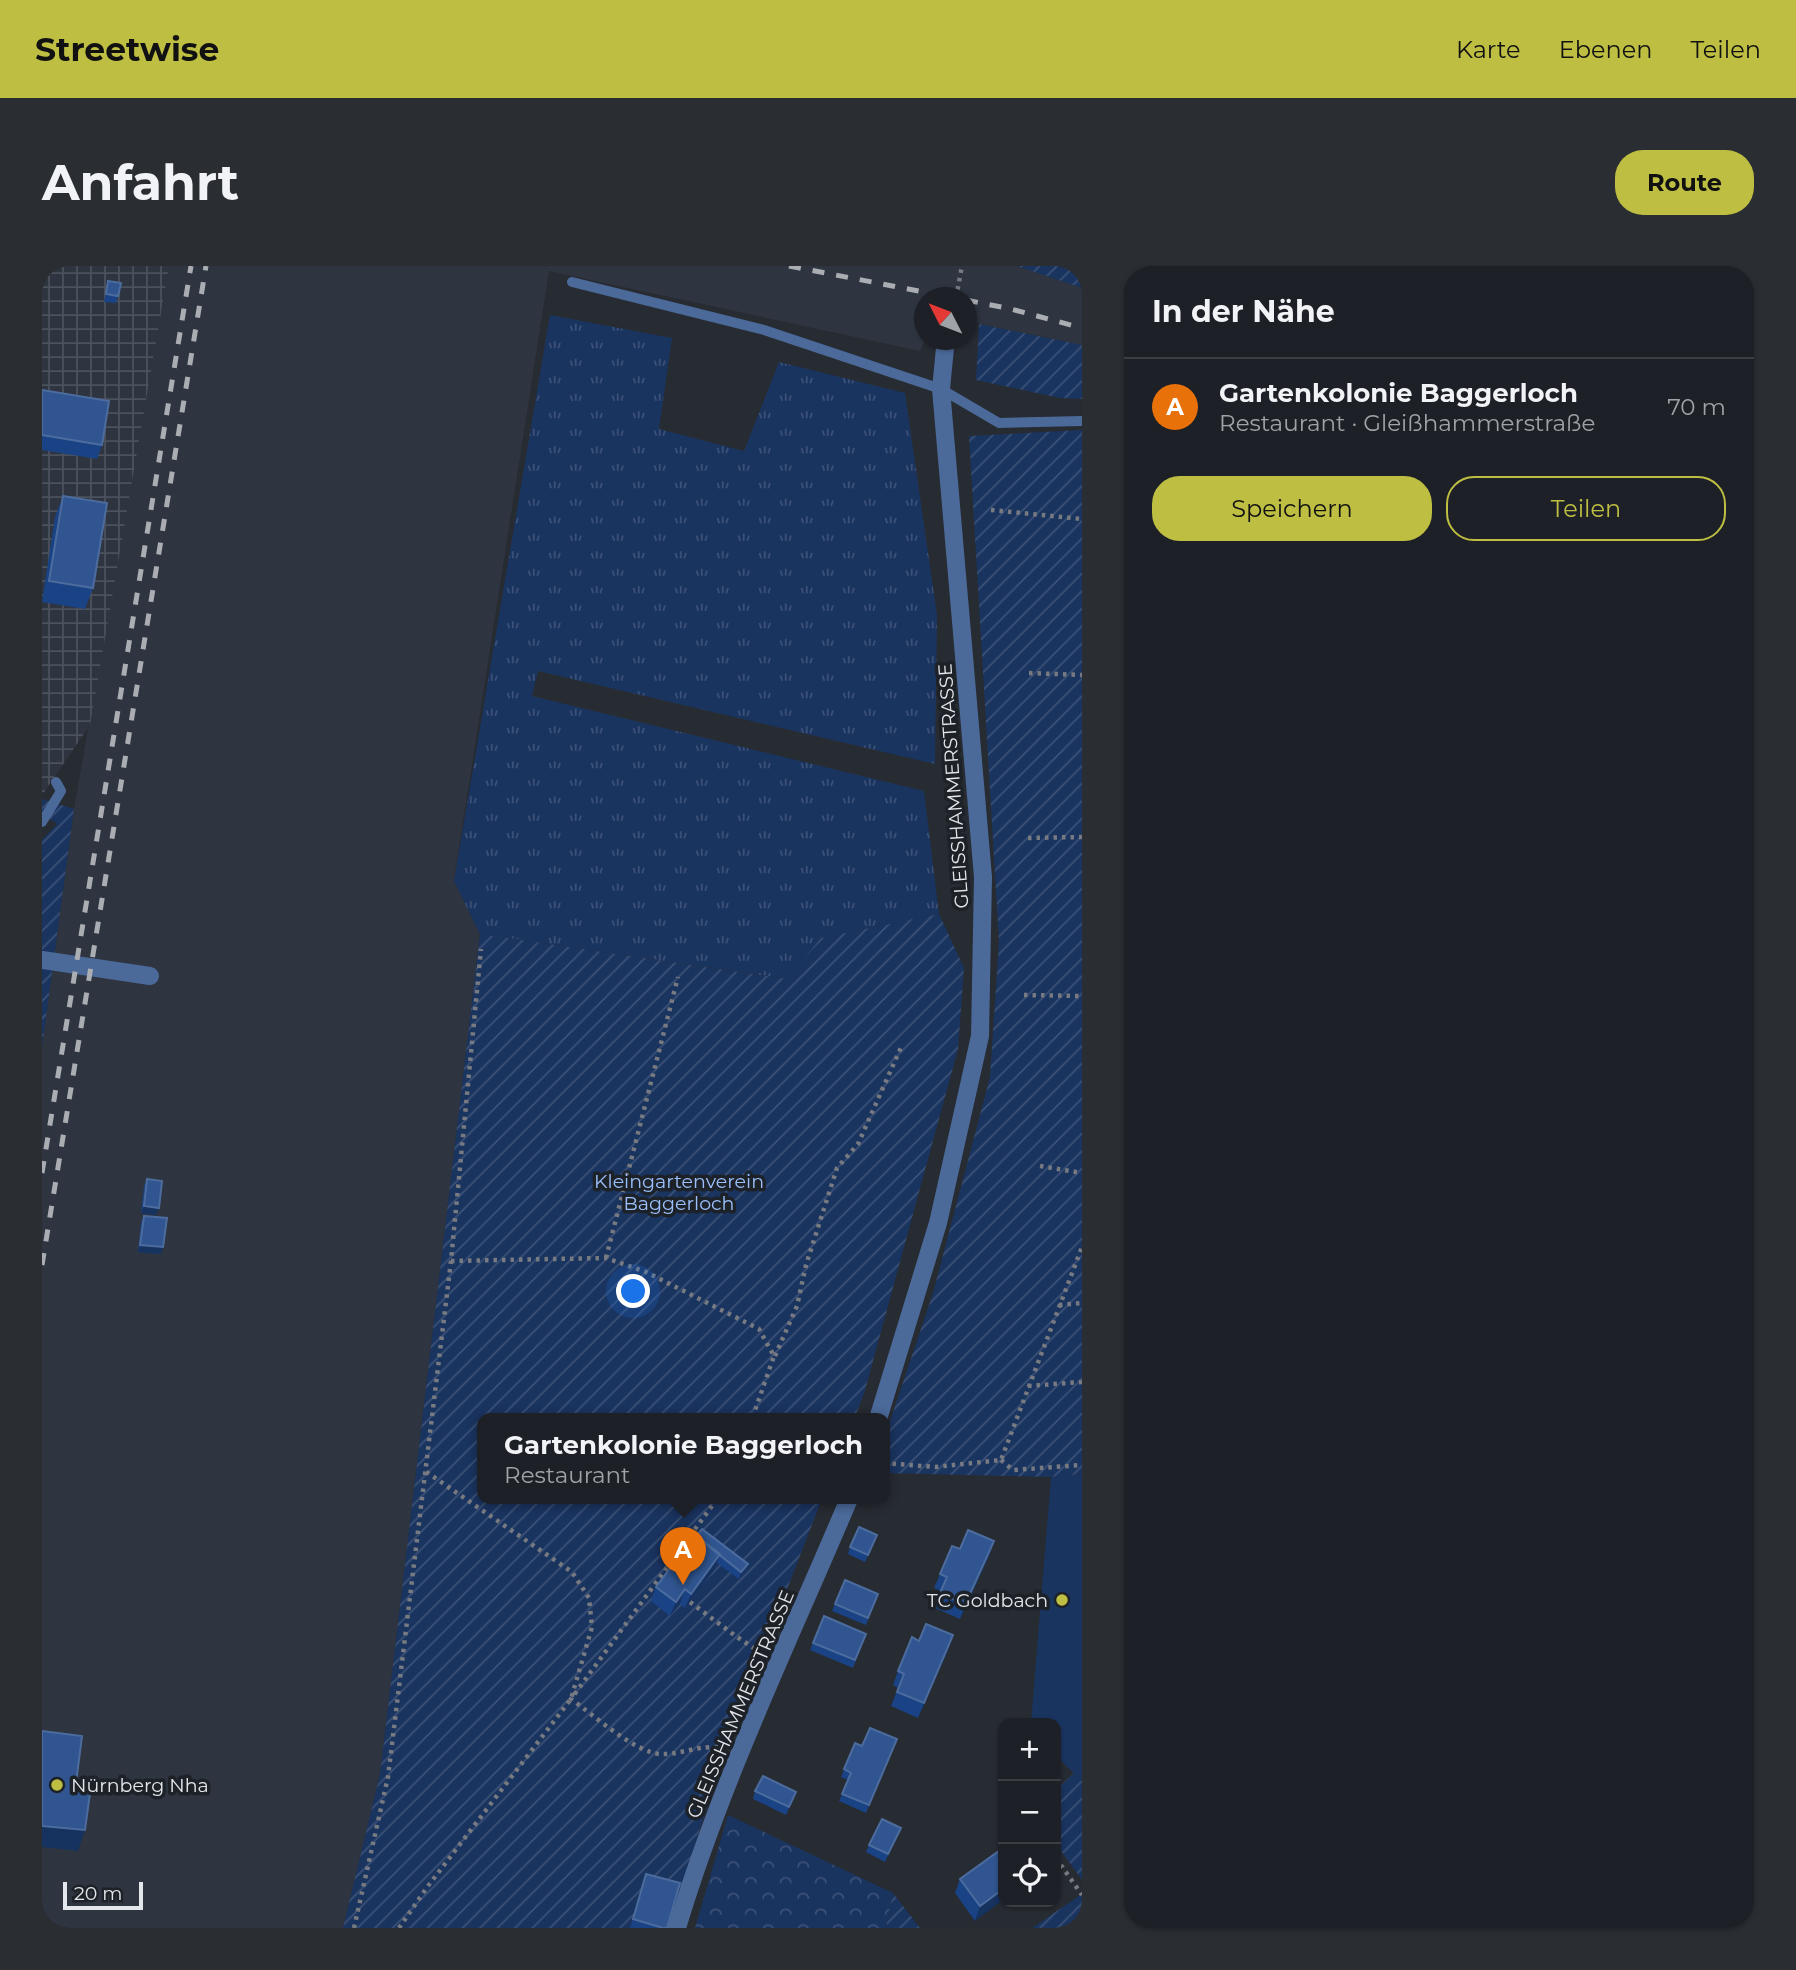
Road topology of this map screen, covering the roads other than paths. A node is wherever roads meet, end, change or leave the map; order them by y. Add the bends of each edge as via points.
1 (572, 282) dead end
2 (945, 350) edge
3 (941, 389) junction
4 (1082, 421) edge
5 (55, 782) dead end
6 (42, 822) edge
7 (42, 960) edge
8 (150, 976) dead end
9 (880, 1413) edge
10 (847, 1504) edge
11 (677, 1928) edge

1 - 3 lane via 764,330
2 - 3 street, GLEISSHAMMERSTRASSE
3 - 4 lane via 999,423
3 - 9 street, GLEISSHAMMERSTRASSE via 983,877 980,1036 938,1223
5 - 6 lane via 61,791
7 - 8 street
10 - 11 street, GLEISSHAMMERSTRASSE via 721,1799

